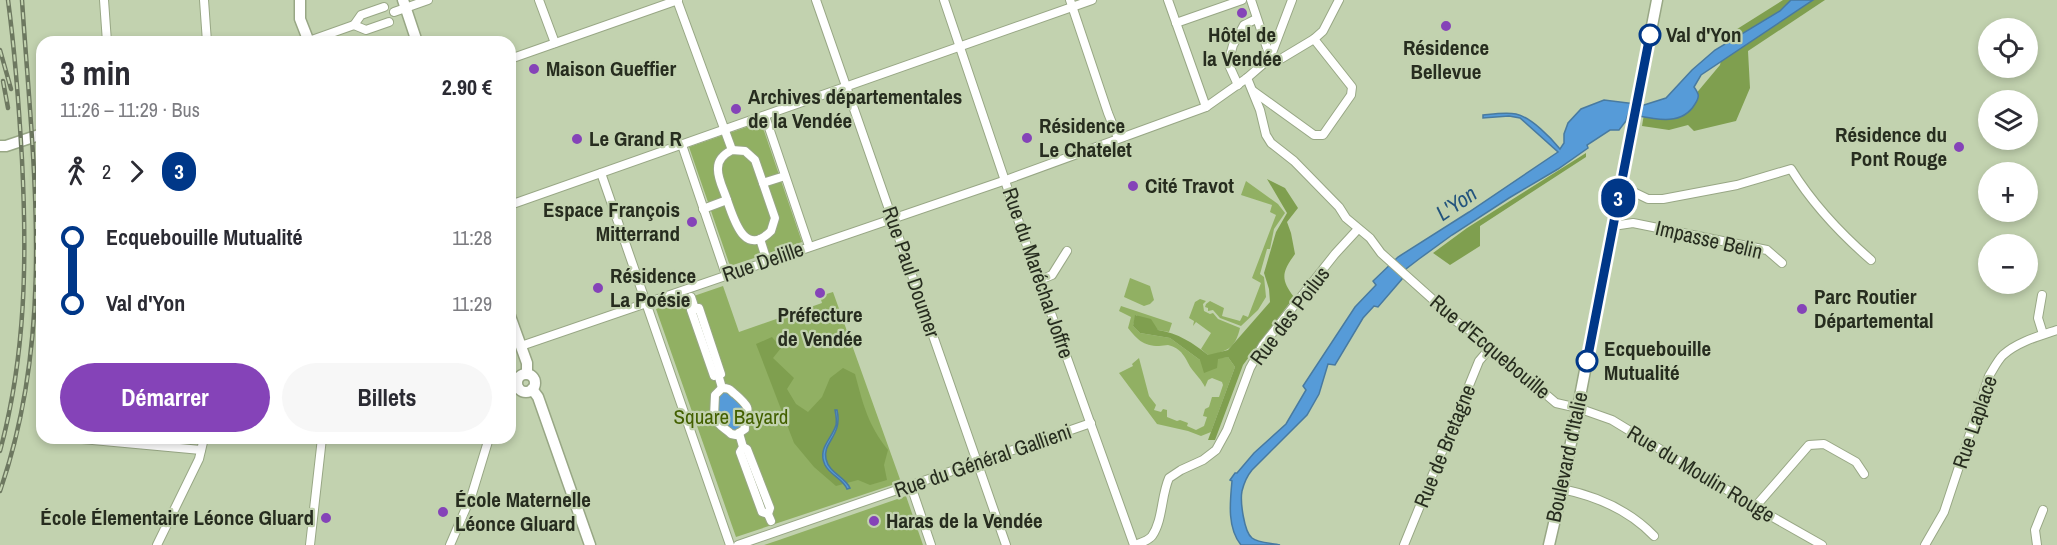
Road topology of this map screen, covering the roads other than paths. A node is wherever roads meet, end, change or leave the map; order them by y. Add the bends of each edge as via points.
1 (104, 0) edge
2 (204, 0) edge
3 (300, 0) edge
4 (428, 0) edge
5 (540, 0) edge
6 (678, 0) edge
7 (816, 0) edge
8 (944, 0) edge
9 (1092, 0) edge
10 (1168, 0) edge
11 (1242, 0) edge
12 (1251, 0) edge
13 (1292, 0) edge
14 (1339, 0) edge
15 (1657, 0) edge
16 (404, 4) edge
17 (1071, 4) edge
18 (384, 8) dead end
19 (394, 12) dead end
20 (1256, 19) junction
21 (389, 22) dead end
22 (1176, 23) junction
23 (354, 25) junction
24 (303, 29) junction
25 (107, 36) edge
26 (207, 36) edge
27 (300, 36) edge
28 (306, 36) edge
29 (323, 36) edge
30 (415, 36) edge
31 (1314, 39) junction
32 (555, 44) junction
33 (960, 47) junction
34 (516, 57) edge
35 (1270, 58) junction
36 (1247, 78) junction
37 (1238, 85) junction
38 (846, 88) junction
39 (1252, 90) junction
40 (1272, 104) junction
41 (1206, 107) junction
42 (1260, 110) junction
43 (765, 116) junction
44 (724, 130) junction
45 (36, 136) edge
46 (1119, 138) junction
47 (682, 145) junction
48 (0, 146) edge
49 (732, 150) junction
50 (601, 173) junction
51 (785, 176) junction
52 (1005, 180) junction
53 (763, 183) junction
54 (1621, 186) junction
55 (727, 200) junction
56 (516, 203) edge
57 (1616, 208) junction
58 (703, 209) junction
59 (893, 219) junction
60 (1633, 223) junction
61 (1613, 226) junction
62 (1358, 229) junction
63 (760, 239) junction
64 (809, 246) junction
65 (1067, 251) dead end
66 (1871, 260) dead end
67 (767, 261) junction
68 (1782, 263) dead end
69 (726, 275) junction
70 (1041, 280) junction
71 (2042, 296) dead end
72 (691, 297) dead end
73 (645, 302) junction
74 (2057, 330) edge
75 (516, 332) edge
76 (2043, 334) junction
77 (521, 346) junction
78 (1490, 348) junction
79 (527, 374) junction
80 (516, 385) edge
81 (722, 388) junction
82 (516, 389) edge
83 (532, 389) junction
84 (1578, 408) junction
85 (1091, 423) junction
86 (739, 435) junction
87 (136, 444) edge
88 (202, 444) edge
89 (321, 444) edge
90 (487, 444) edge
91 (201, 450) junction
92 (977, 463) junction
93 (1864, 474) dead end
94 (911, 486) junction
95 (1562, 489) junction
96 (1755, 507) junction
97 (2043, 510) dead end
98 (769, 518) dead end
99 (1654, 536) dead end
100 (157, 545) edge
101 (310, 545) edge
102 (450, 545) edge
103 (590, 545) edge
104 (730, 545) edge
105 (738, 545) edge
106 (932, 545) edge
107 (1006, 545) edge
108 (1134, 545) edge
109 (1404, 545) edge
110 (1549, 545) edge
111 (1822, 545) edge
112 (1925, 545) edge
113 (2037, 545) edge

1 - 25 street
2 - 26 street
3 - 24 main road
4 - 16 street
5 - 32 street
6 - 32 street
6 - 44 street
7 - 38 street, Rue Paul Doumer
8 - 33 street, Rue du Maréchal Joffre
9 - 17 street
10 - 22 street
11 - 22 street
12 - 20 street
13 - 35 street
14 - 31 street via 1323,31
15 - 54 main road, Boulevard d'Italie
16 - 19 street
16 - 30 main road
17 - 33 street
17 - 46 street
18 - 23 street via 361,15
20 - 35 street
20 - 37 street via 1244,25 1228,63
21 - 23 street via 366,30
22 - 41 street
23 - 29 street
24 - 27 main road
24 - 28 main road
31 - 35 street via 1279,60
31 - 40 street via 1350,83 1351,95 1320,136
32 - 34 street
33 - 38 street
33 - 52 street, Rue du Maréchal Joffre
35 - 36 street, Rue Delille
36 - 37 street, Rue Delille
36 - 39 street
37 - 41 street, Rue Delille
38 - 43 street
38 - 59 street, Rue Paul Doumer
39 - 40 street
39 - 42 street
40 - 42 street
41 - 46 street, Rue Delille
42 - 62 street via 1271,143 1294,161
43 - 44 street
43 - 51 street
44 - 47 street
44 - 49 street
45 - 48 main road
46 - 52 street, Rue Delille
47 - 50 street
47 - 58 street
49 - 53 street via 751,155
49 - 55 street via 721,158 717,171
50 - 56 street
50 - 73 street
51 - 53 street
51 - 64 street
52 - 59 street, Rue Delille
52 - 70 street, Rue du Maréchal Joffre
53 - 63 street via 775,218 771,231
54 - 57 main road, Boulevard d'Italie
54 - 66 street via 1648,199 1663,200 1791,169 1848,240
55 - 58 street
55 - 63 street via 740,234
57 - 60 street, Impasse Belin
57 - 61 main road, Boulevard d'Italie
58 - 69 street
59 - 64 street, Rue Delille
59 - 92 street, Rue Paul Doumer
60 - 61 street, Impasse Belin
60 - 68 street, Impasse Belin via 1767,250
61 - 84 main road, Boulevard d'Italie
62 - 78 street, Rue d'Ecquebouille via 1447,315
62 - 108 street, Rue des Poilus via 1263,345 1216,450 1169,478 1152,536
63 - 67 street
64 - 67 street, Rue Delille
65 - 70 street via 1052,275
67 - 69 street, Rue Delille
69 - 73 street, Rue Delille
70 - 85 street, Rue du Maréchal Joffre
71 - 76 street via 2038,318
72 - 81 street via 695,309 699,308
73 - 77 street, Rue Delille
73 - 104 street
74 - 76 street, Rue Laplace
75 - 77 main road
76 - 112 street, Rue Laplace via 2003,355 1992,371 1944,512
77 - 79 main road
78 - 84 street, Rue d'Ecquebouille via 1556,403
78 - 109 street, Rue de Bretagne via 1479,362
79 - 80 main road
79 - 83 main road via 535,382
81 - 86 street via 733,390 747,405 745,429
81 - 86 street via 715,395 714,417 731,434
82 - 83 main road
83 - 103 main road
84 - 95 main road, Boulevard d'Italie
84 - 96 street, Rue du Moulin Rouge via 1612,420
85 - 92 street, Rue du Général Gallieni
85 - 108 street, Rue du Maréchal Joffre
86 - 98 street via 770,508
87 - 91 street
88 - 91 street
89 - 101 street
90 - 102 street via 472,494
91 - 100 street
92 - 94 street, Rue du Général Gallieni
92 - 107 street, Rue Paul Doumer
93 - 96 street via 1856,462 1824,444 1809,446
94 - 105 street, Rue du Général Gallieni
94 - 106 street
95 - 99 street via 1612,506
95 - 110 main road, Boulevard d'Italie
96 - 111 street, Rue du Moulin Rouge
97 - 113 street via 2035,530

